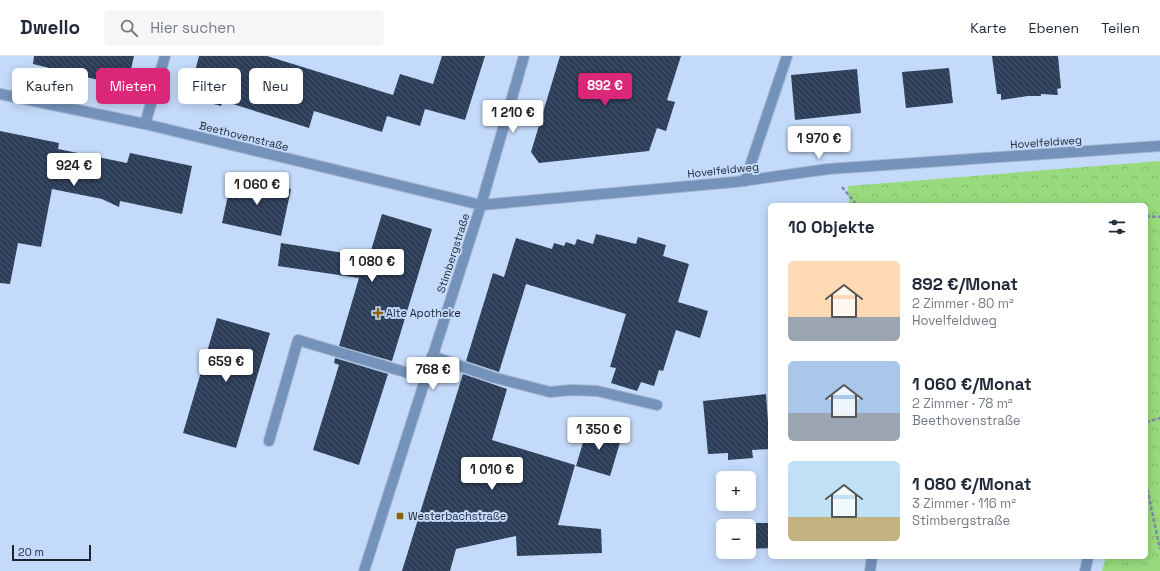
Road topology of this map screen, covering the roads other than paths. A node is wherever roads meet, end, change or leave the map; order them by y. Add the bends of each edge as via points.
1 (165, 56) edge
2 (524, 56) edge
3 (787, 56) edge
4 (0, 94) edge
5 (145, 124) junction
6 (1160, 146) edge
7 (745, 181) junction
8 (481, 205) junction
9 (432, 356) junction
10 (425, 378) junction
11 (657, 405) dead end
12 (269, 441) dead end
13 (872, 559) edge
14 (1088, 559) edge
15 (364, 571) edge
16 (870, 571) edge
17 (1085, 571) edge

1 - 5 street
2 - 8 street, Stimbergstraße
3 - 7 street
4 - 5 street, Beethovenstraße
5 - 8 street, Beethovenstraße
6 - 7 street, Hovelfeldweg via 828,169
7 - 8 street, Hovelfeldweg
8 - 9 street, Stimbergstraße
9 - 10 street, Stimbergstraße
9 - 11 street via 492,377 550,392 592,390
10 - 12 street via 298,340
10 - 15 street, Stimbergstraße
13 - 16 street
14 - 17 street

